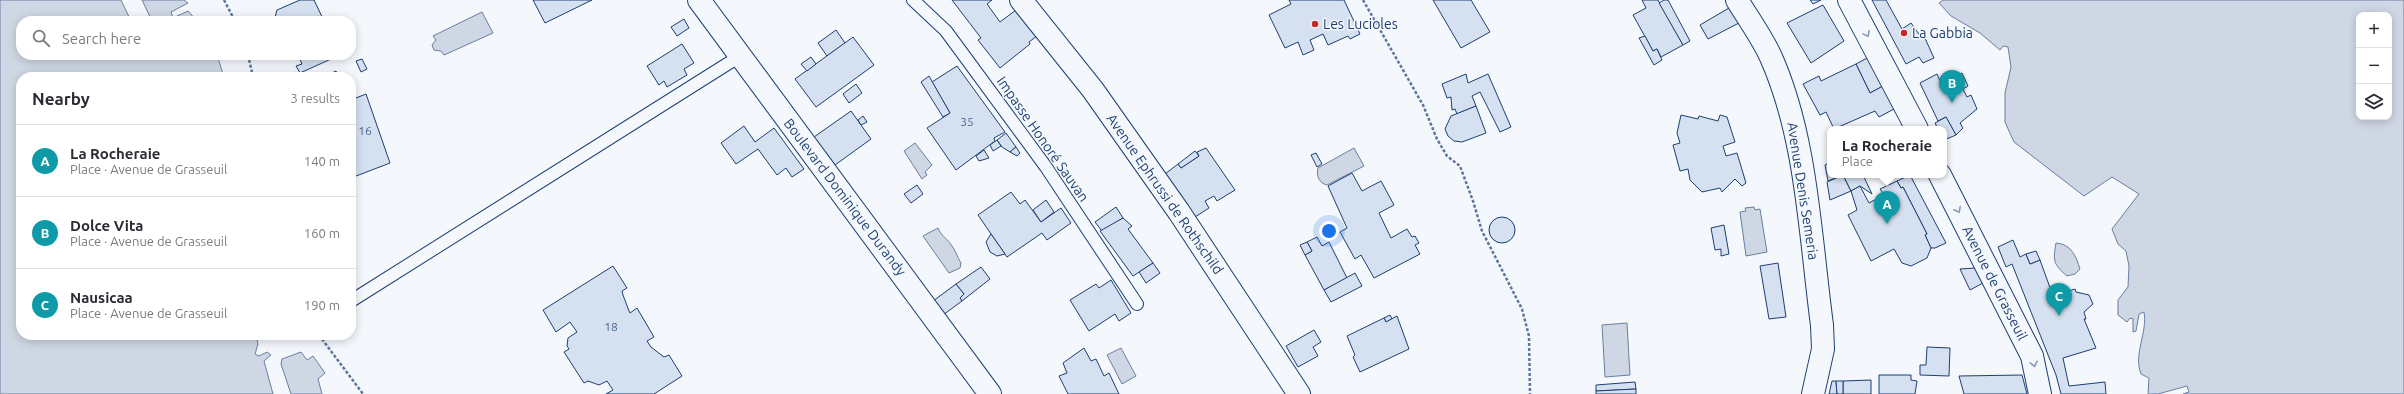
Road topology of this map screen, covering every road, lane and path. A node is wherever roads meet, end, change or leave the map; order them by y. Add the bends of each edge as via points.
1 (224, 0) edge
2 (699, 0) edge
3 (913, 0) edge
4 (1021, 0) edge
5 (1363, 0) edge
6 (1737, 0) edge
7 (1848, 0) edge
8 (232, 16) edge
9 (740, 56) junction
10 (249, 60) edge
11 (252, 72) edge
12 (1915, 126) edge
13 (1942, 178) edge
14 (356, 298) edge
15 (1138, 304) dead end
16 (323, 340) edge
17 (363, 394) edge
18 (990, 394) edge
19 (1299, 394) edge
20 (1530, 394) edge
21 (1813, 394) edge
22 (2040, 394) edge

1 - 8 path
2 - 9 street, Boulevard Dominique Durandy
3 - 15 lane, Impasse Honoré Sauvan via 946,31 1046,168
4 - 19 street, Avenue Ephrussi de Rothschild via 1093,90 1170,199
5 - 20 path via 1423,105 1447,156 1460,166 1482,230 1522,310 1529,336
6 - 21 street, Avenue Denis Semeria via 1769,53 1785,93 1797,137 1822,325 1823,349
7 -> 12 street
9 - 14 lane
9 - 18 street, Boulevard Dominique Durandy
10 - 11 path
13 -> 22 street, Avenue de Grasseuil via 2032,356
16 - 17 path

